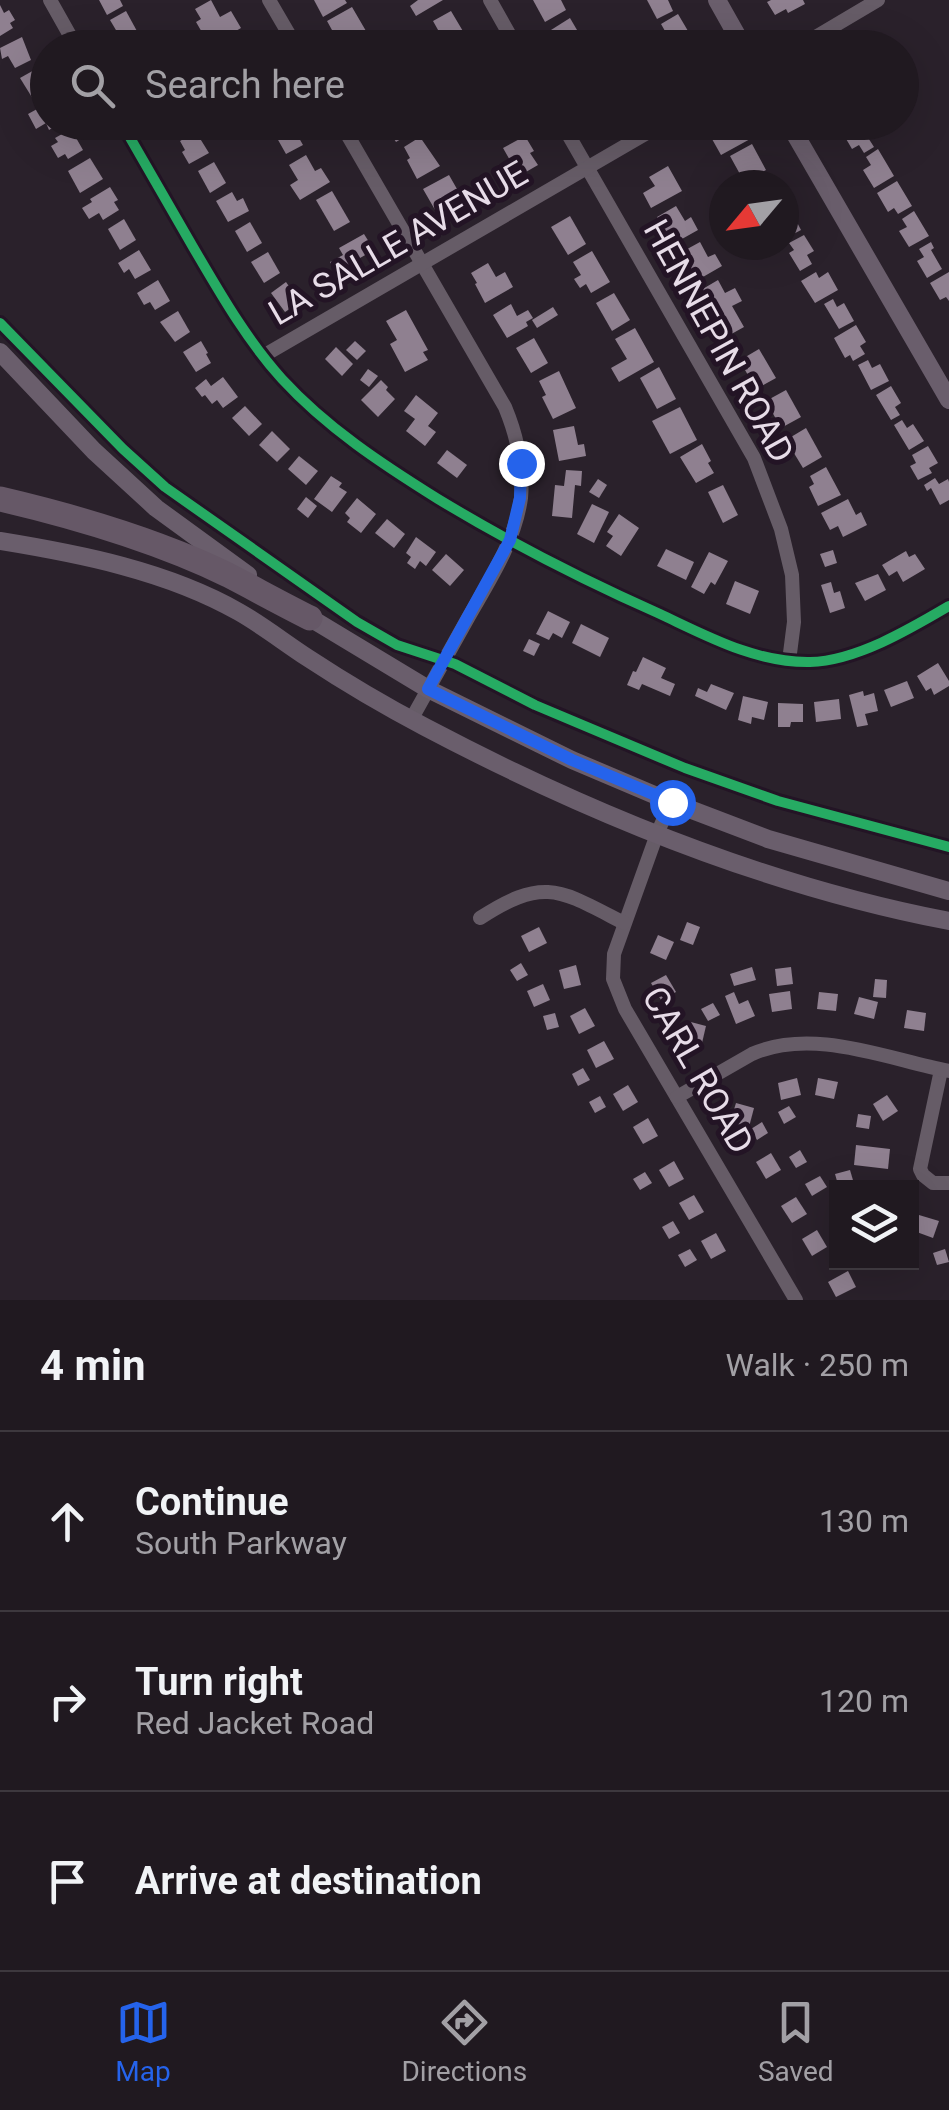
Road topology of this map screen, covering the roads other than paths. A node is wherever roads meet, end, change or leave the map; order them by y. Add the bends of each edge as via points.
1 (50, 0) edge
2 (269, 0) edge
3 (490, 0) edge
4 (716, 0) edge
5 (878, 0) edge
6 (67, 30) edge
7 (286, 30) edge
8 (507, 30) edge
9 (734, 30) edge
10 (827, 30) edge
11 (131, 140) edge
12 (350, 140) edge
13 (571, 140) edge
14 (635, 140) edge
15 (798, 140) edge
16 (587, 168) junction
17 (422, 264) junction
18 (0, 352) edge
19 (263, 356) junction
20 (949, 400) edge
21 (0, 499) edge
22 (510, 540) junction
23 (0, 541) edge
24 (949, 606) edge
25 (310, 618) junction
26 (788, 661) junction
27 (428, 689) junction
28 (410, 720) junction
29 (672, 802) junction
30 (657, 834) junction
31 (949, 892) edge
32 (480, 918) dead end
33 (949, 920) edge
34 (624, 923) junction
35 (945, 1070) edge
36 (677, 1097) junction
37 (949, 1182) edge
38 (796, 1300) edge

1 - 6 street
2 - 7 street
3 - 8 street
4 - 9 main road
5 - 10 street
11 - 19 street
12 - 17 street
13 - 16 street, HENNEPIN ROAD
14 - 16 street, LA SALLE AVENUE
15 - 20 main road
16 - 17 street, LA SALLE AVENUE
16 - 26 street, HENNEPIN ROAD via 768,491 792,575
17 - 19 street, LA SALLE AVENUE
17 - 22 street via 505,407 518,443 520,498
18 - 25 main road via 156,508
19 - 22 street via 352,442
21 - 25 highway via 164,549
22 - 26 street via 721,642
22 - 27 street
23 - 28 main road via 188,587 240,612
24 - 26 street via 876,646 813,662
25 - 27 main road
27 - 28 street
27 - 29 main road
28 - 30 main road
29 - 30 street, CARL ROAD
29 - 31 main road via 781,844
30 - 33 main road via 799,884
30 - 34 street, CARL ROAD
32 - 34 street via 540,890
34 - 36 street, CARL ROAD via 614,979
35 - 36 street via 794,1042 764,1048
35 - 37 street via 920,1169 933,1183
36 - 38 street, CARL ROAD

